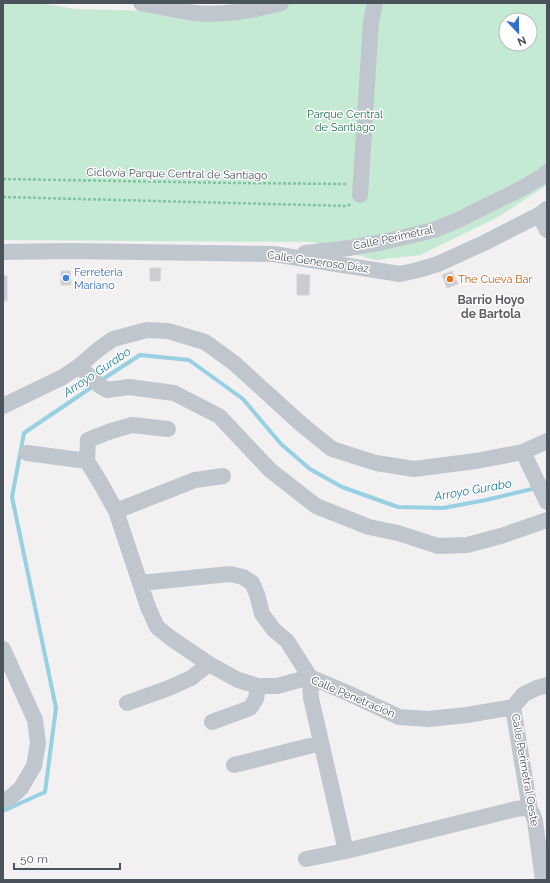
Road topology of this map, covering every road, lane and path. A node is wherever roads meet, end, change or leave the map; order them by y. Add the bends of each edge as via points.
1 (141, 3) edge
2 (280, 3) edge
3 (374, 3) edge
4 (200, 8) edge
5 (547, 172) edge
6 (3, 179) edge
7 (355, 189) joint
8 (3, 197) edge
9 (347, 206) dead end
10 (543, 212) edge
11 (547, 230) edge
12 (3, 252) edge
13 (273, 254) junction
14 (89, 376) junction
15 (3, 406) edge
16 (168, 429) dead end
17 (547, 441) edge
18 (523, 452) junction
19 (27, 453) dead end
20 (87, 461) junction
21 (223, 476) dead end
22 (546, 499) edge
23 (116, 511) junction
24 (547, 520) edge
25 (140, 583) junction
26 (3, 649) edge
27 (209, 664) junction
28 (310, 677) junction
29 (258, 686) junction
30 (547, 686) edge
31 (127, 703) dead end
32 (513, 707) junction
33 (212, 722) dead end
34 (322, 744) junction
35 (234, 765) dead end
36 (3, 800) edge
37 (530, 810) junction
38 (346, 851) junction
39 (306, 859) dead end
40 (542, 880) edge

1 - 4 street
2 - 4 street via 223,13
3 - 7 street
5 - 13 street, Calle Perimetral via 519,190 434,230 349,248
6 - 7 path, Ciclovía Parque Central de Santiago
8 - 9 path
10 - 11 street
10 - 13 street, Calle Generoso Díaz via 438,264 400,274
12 - 13 street, Calle Generoso Díaz via 70,250
14 - 15 street via 63,378
14 - 18 street via 99,349 113,339 147,330 168,331 205,342 234,363 332,449 376,463 414,469
14 - 24 street via 107,390 129,387 174,393 219,416 270,470 316,506 369,527 438,546 467,545
16 - 20 street via 132,425 88,440
17 - 18 street
18 - 22 street
19 - 20 street
20 - 23 street, Calle Penetración
21 - 23 street via 195,480
23 - 25 street, Calle Penetración
25 - 27 street, Calle Penetración via 157,627
25 - 28 street via 230,574 243,577 252,583 262,614 274,630 287,641
26 - 36 street via 35,720 38,743 34,766 21,788 10,798
27 - 29 street, Calle Penetración via 238,680
27 - 31 street via 190,678 169,688
28 - 29 street, Calle Penetración via 277,686
28 - 32 street, Calle Penetración via 399,717 428,719
28 - 34 street via 311,698
29 - 33 street via 256,699 250,708
30 - 32 street via 524,694
32 - 37 street, Calle Perimetral Oeste
34 - 35 street
34 - 38 street
37 - 38 street via 516,809
37 - 40 street, Calle Perimetral Oeste via 533,815
38 - 39 street

